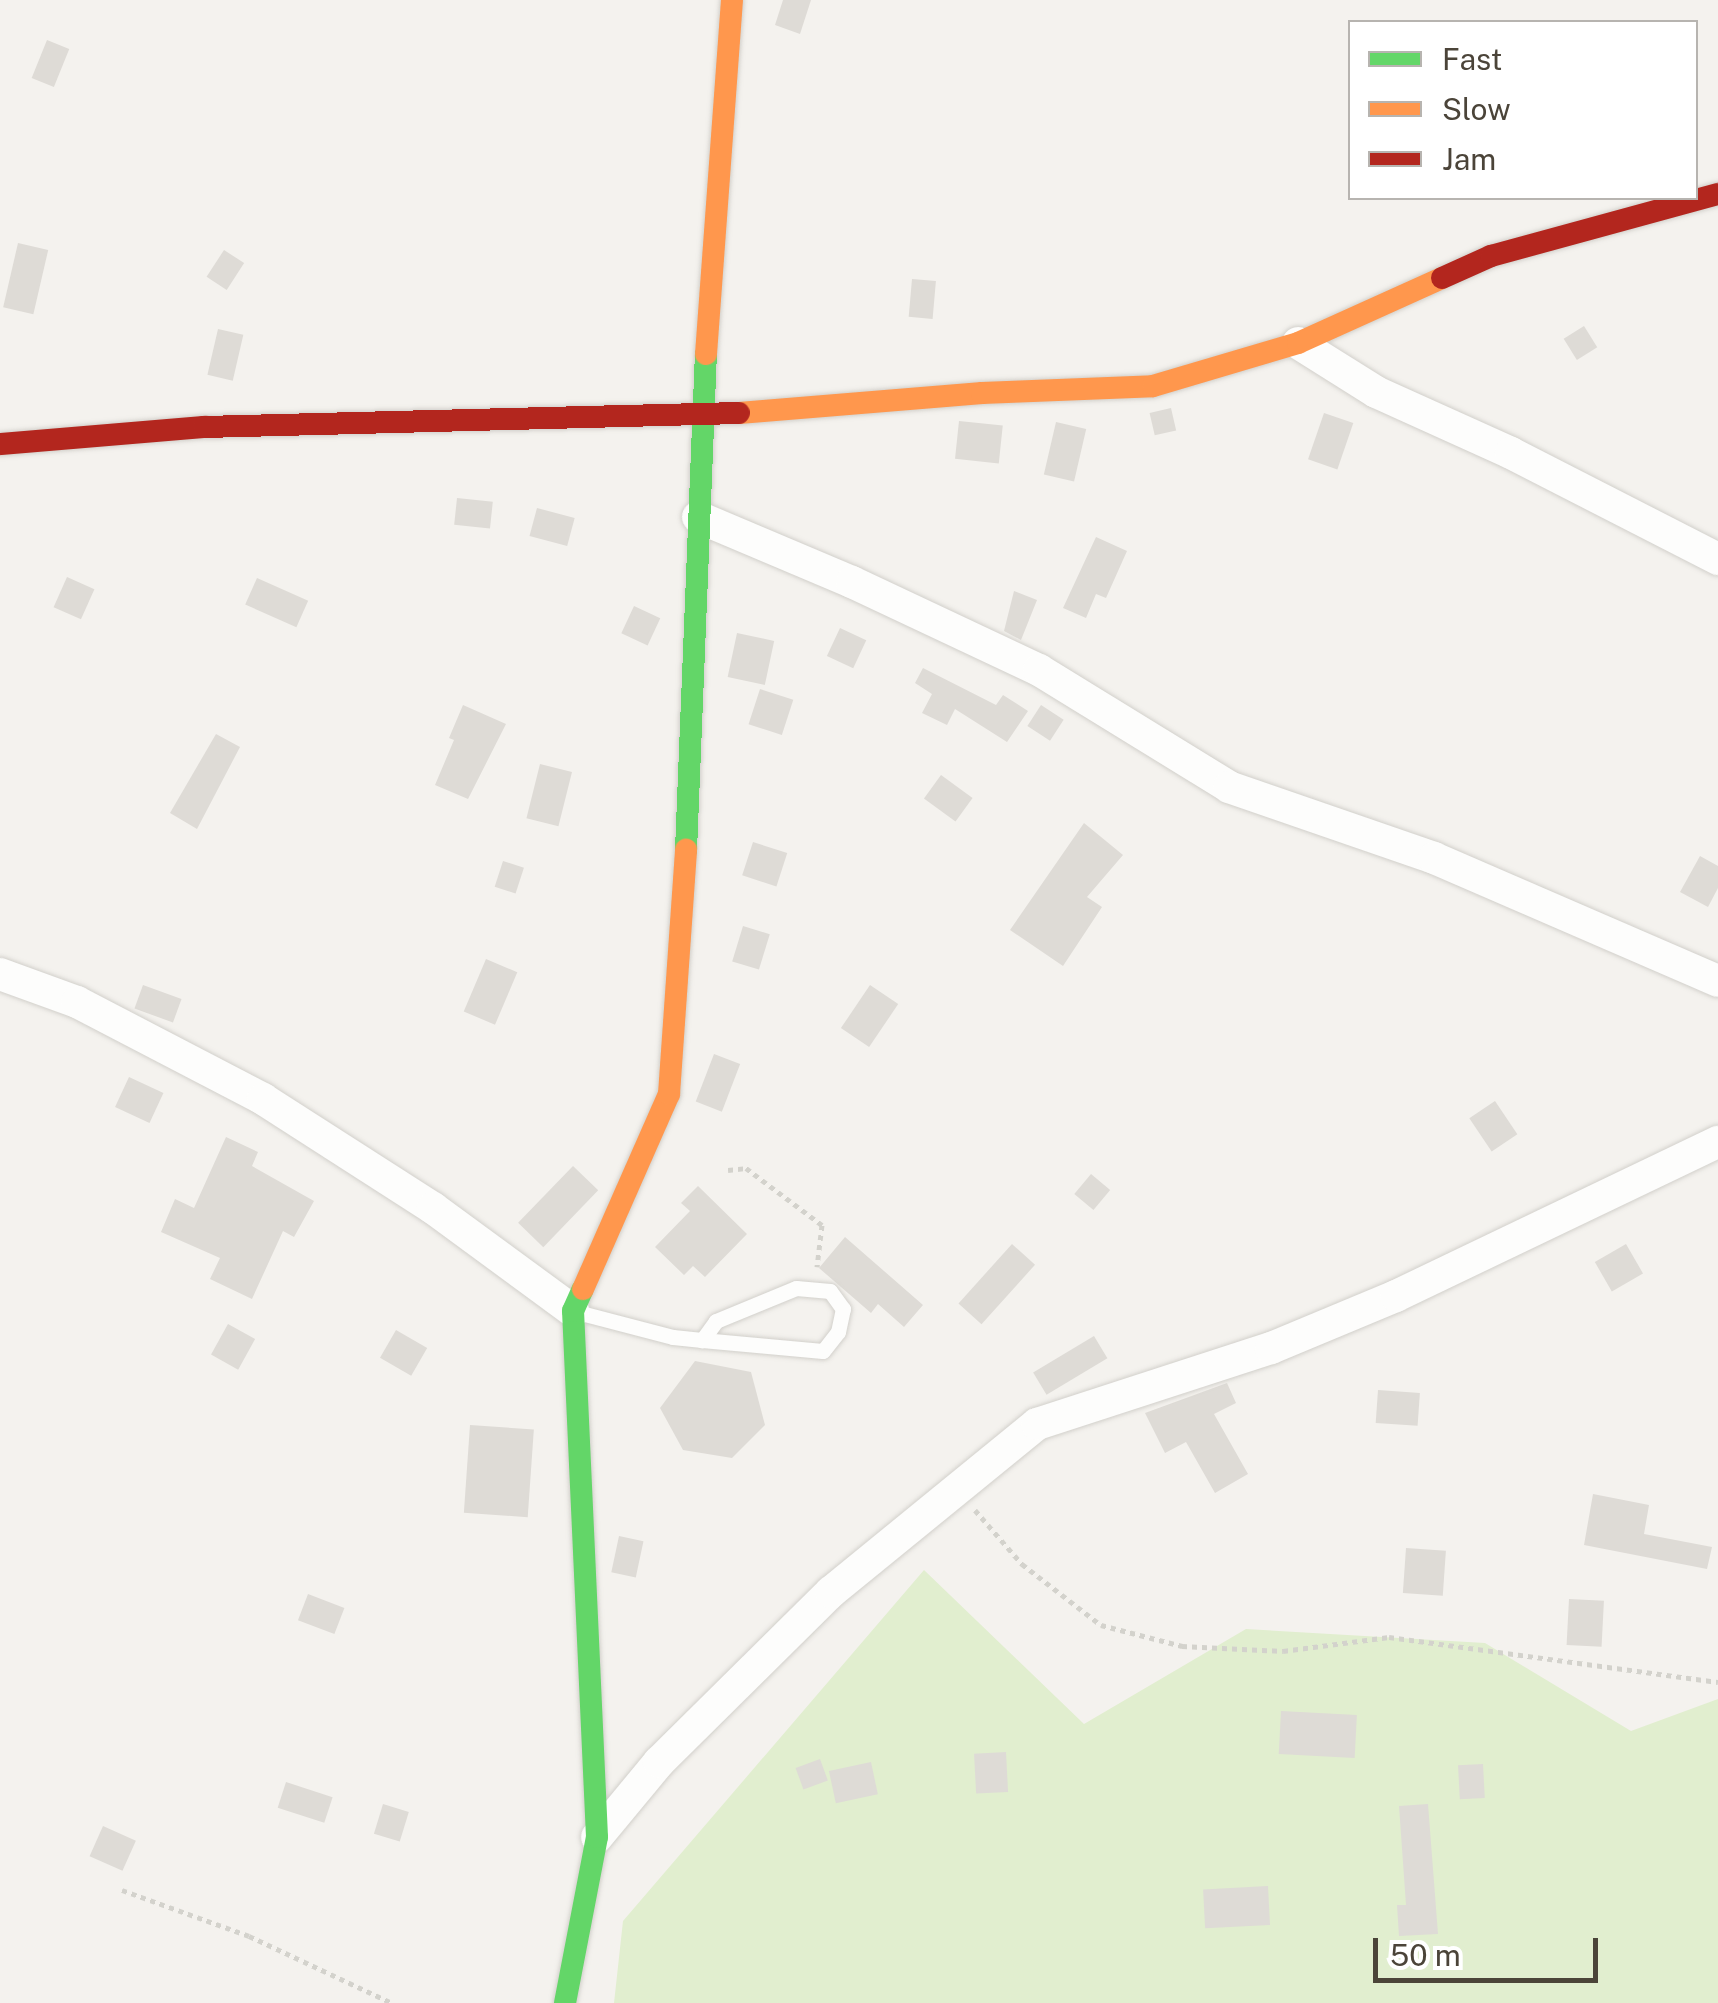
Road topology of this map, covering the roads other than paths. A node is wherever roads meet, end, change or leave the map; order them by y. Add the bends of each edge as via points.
1 (732, 0) edge
2 (1696, 200) edge
3 (1298, 343) junction
4 (701, 416) junction
5 (0, 444) edge
6 (698, 517) junction
7 (1718, 559) edge
8 (0, 974) edge
9 (1718, 980) edge
10 (1718, 1142) edge
11 (573, 1311) junction
12 (702, 1340) junction
13 (597, 1837) junction
14 (565, 2003) edge

1 - 4 street
2 - 3 street via 1491,256
3 - 4 street via 1154,386
3 - 7 street via 1376,392 1511,452
4 - 5 street via 204,427
4 - 6 street
6 - 9 street via 1039,670 1228,787 1434,858
6 - 11 street via 689,808 669,1094
8 - 11 street via 77,1002 263,1099 433,1208
10 - 13 street via 1412,1289 1271,1348 1037,1424 831,1592 659,1762
11 - 12 lane
11 - 13 street
12 - 12 lane via 822,1350 838,1332 843,1309 830,1291 796,1288 716,1321
13 - 14 street

